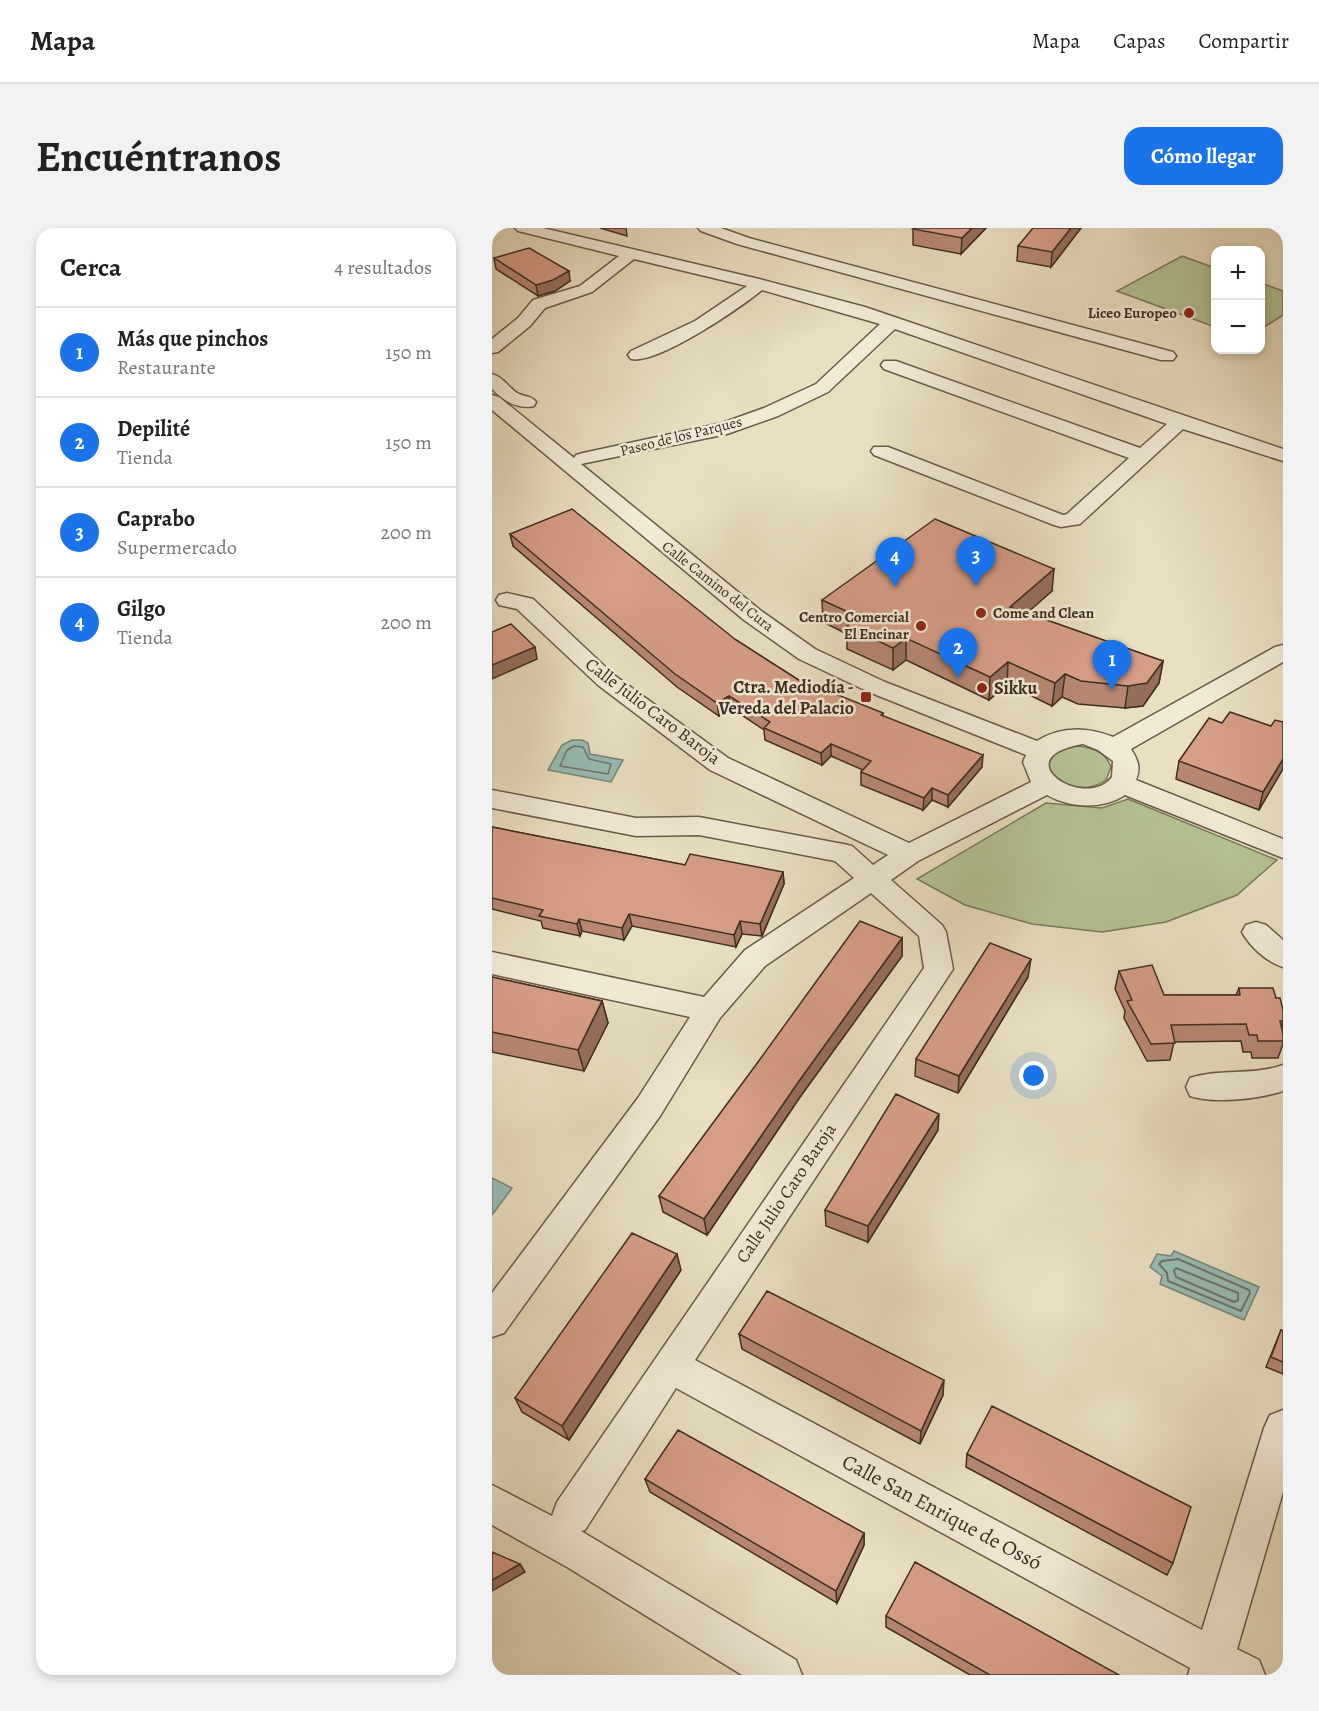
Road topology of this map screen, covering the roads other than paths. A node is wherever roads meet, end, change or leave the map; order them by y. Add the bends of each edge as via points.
1 (523, 228) edge
2 (706, 228) edge
3 (631, 254) junction
4 (759, 284) junction
5 (900, 284) junction
6 (859, 311) junction
7 (891, 323) junction
8 (492, 348) edge
9 (637, 355) dead end
10 (1167, 356) dead end
11 (890, 365) dead end
12 (492, 380) edge
13 (492, 401) edge
14 (527, 402) dead end
15 (1180, 422) junction
16 (881, 451) dead end
17 (1283, 455) edge
18 (1143, 456) junction
19 (583, 459) dead end
20 (507, 600) dead end
21 (1283, 652) edge
22 (1115, 747) junction
23 (1039, 751) junction
24 (1122, 784) junction
25 (1046, 785) junction
26 (492, 799) edge
27 (1283, 849) edge
28 (909, 854) junction
29 (873, 878) junction
30 (1256, 932) dead end
31 (1283, 957) edge
32 (492, 963) edge
33 (710, 1010) junction
34 (1283, 1077) edge
35 (1201, 1087) dead end
36 (492, 1321) edge
37 (670, 1365) junction
38 (1283, 1428) edge
39 (492, 1504) edge
40 (570, 1516) dead end
41 (1222, 1670) edge
42 (781, 1675) edge

1 - 3 street
2 - 5 street
3 - 4 street
3 - 8 street via 586,289 539,304
4 - 6 street
4 - 9 street via 734,305 680,338
5 - 6 street
5 - 10 street
6 - 7 street
7 - 15 street
7 - 19 street, Paseo de los Parques via 822,388 771,412 727,428
11 - 18 street
12 - 14 street via 511,397
13 - 23 street, Calle Camino del Cura via 752,615 807,654 877,687
15 - 17 street
15 - 18 street
16 - 18 street via 1061,521 1073,520
20 - 28 street, Calle Julio Caro Baroja via 525,604 606,680 719,764
21 - 22 street
22 - 23 street via 1083,736 1050,742
22 - 24 street via 1125,759 1128,771
23 - 25 street via 1035,762 1037,774
24 - 25 street via 1096,797 1061,793
24 - 27 street
25 - 28 street
26 - 29 street, Calle Julio Caro Baroja via 636,827 699,826 843,853
28 - 29 street
29 - 33 street via 755,958
29 - 37 street, Calle Julio Caro Baroja via 932,932 939,969
30 - 31 street
32 - 33 street
33 - 36 street via 649,1107
34 - 35 street via 1265,1084
37 - 40 street, Calle Julio Caro Baroja
37 - 41 street, Calle San Enrique de Ossó
38 - 41 street, Calle San Enrique de Ossó
39 - 42 street via 581,1553

